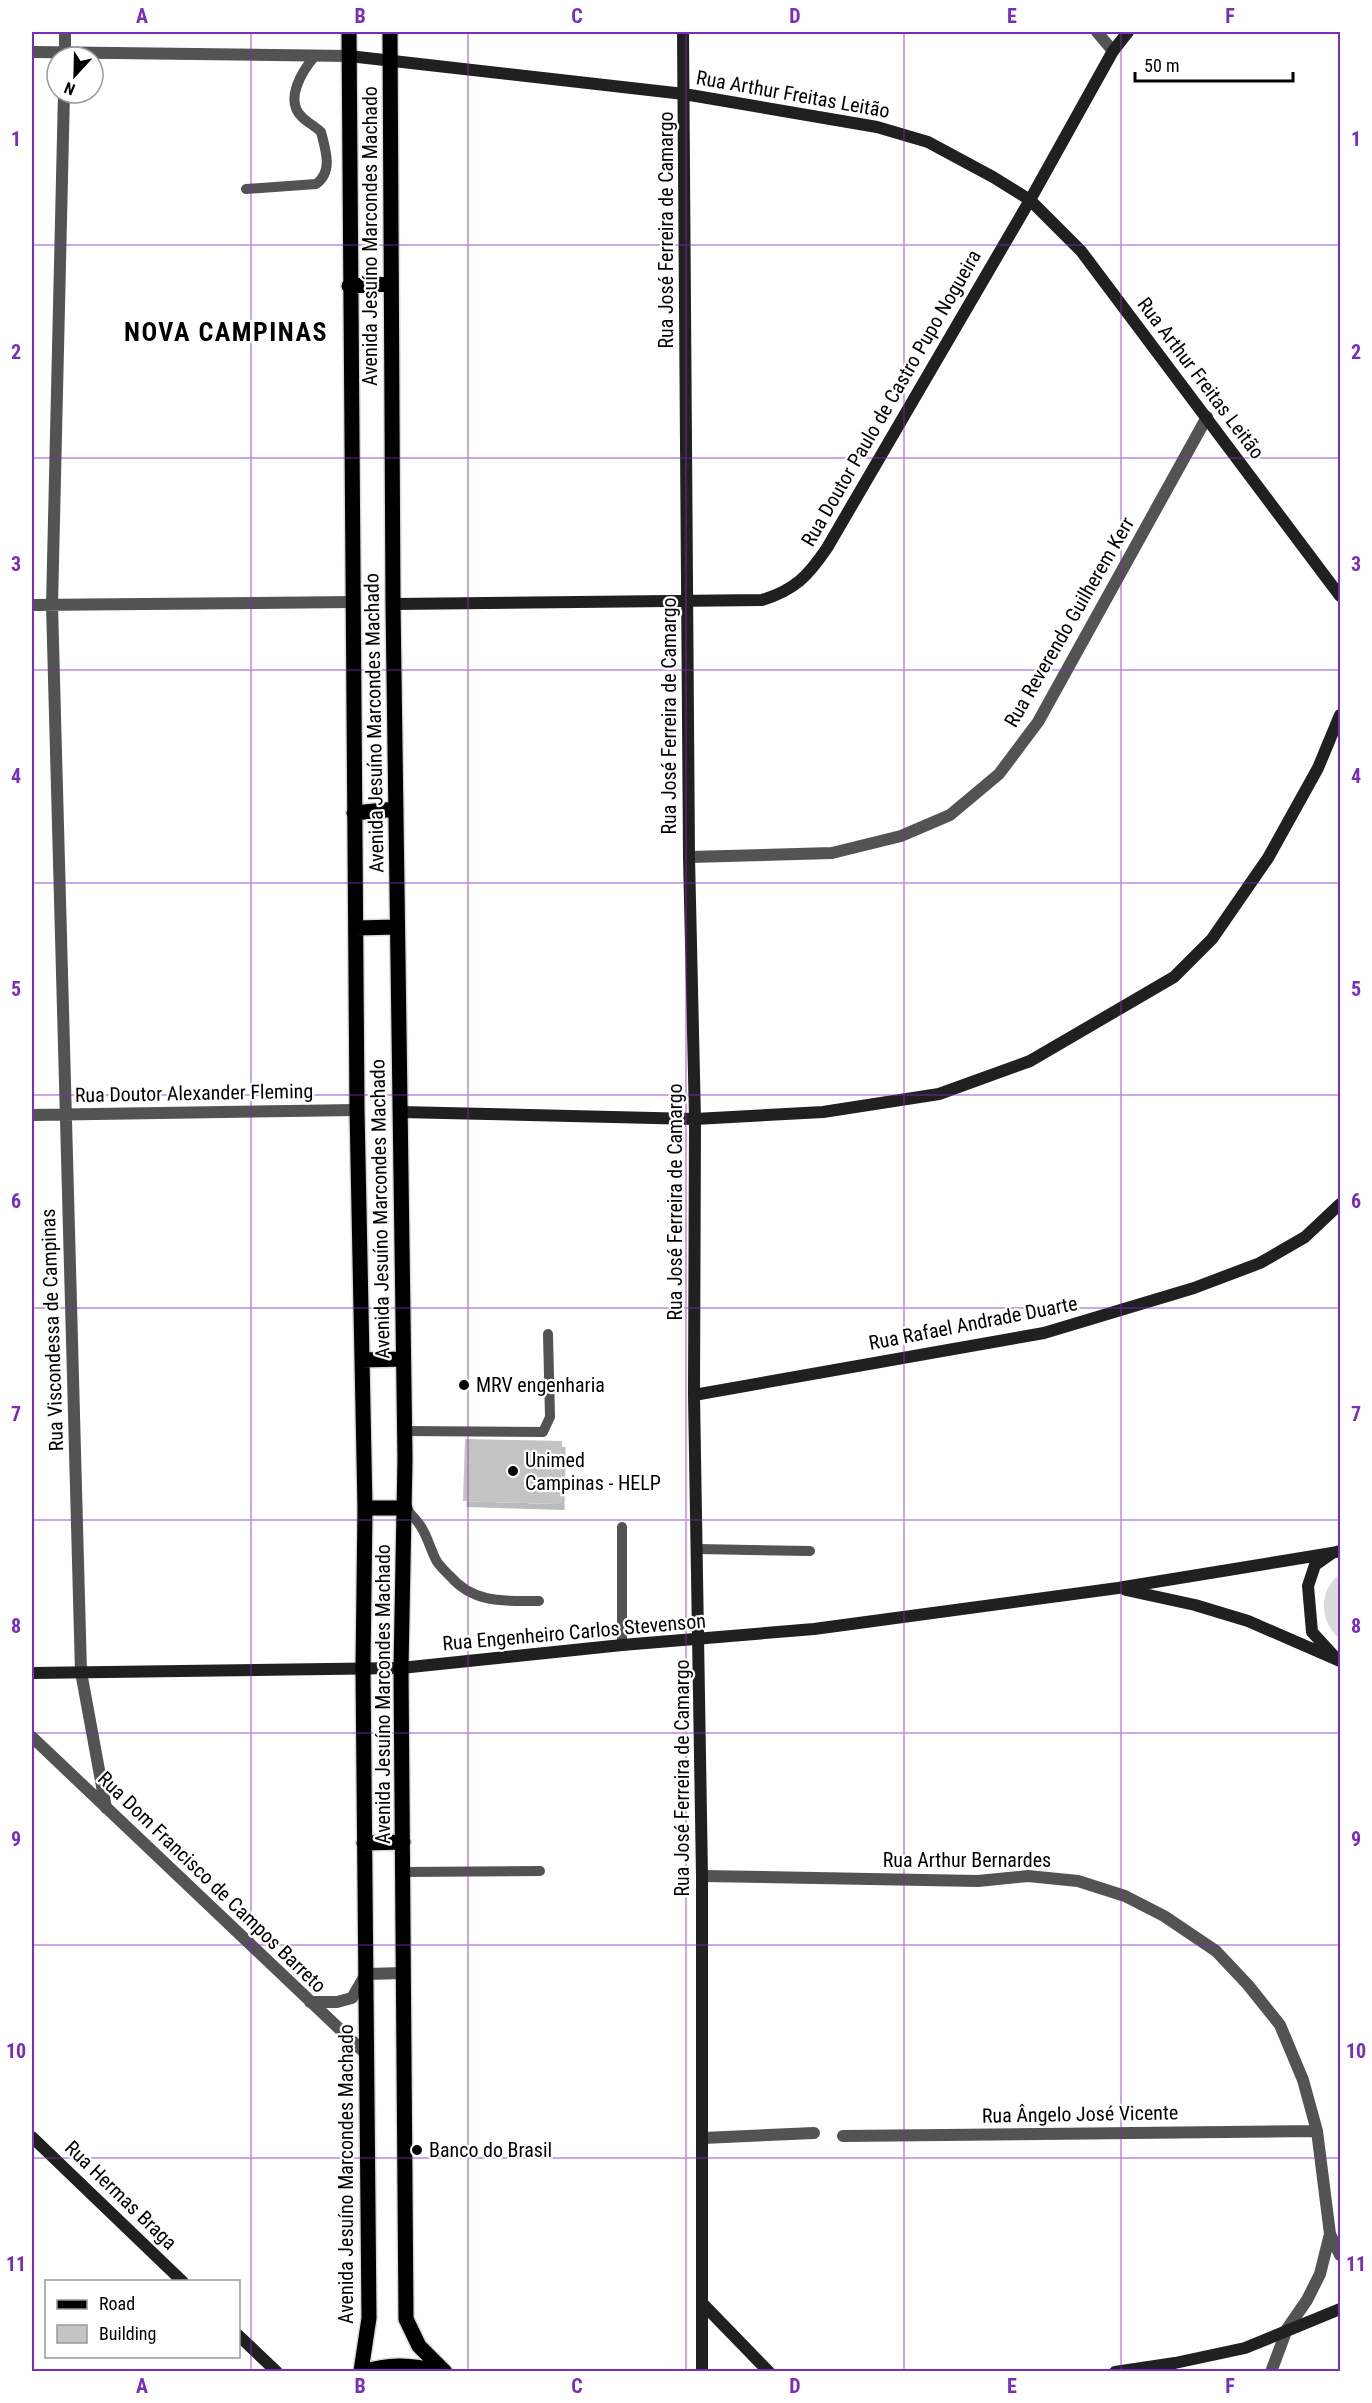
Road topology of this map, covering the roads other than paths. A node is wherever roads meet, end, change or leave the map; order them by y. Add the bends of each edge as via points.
1 (349, 32) edge
2 (390, 32) edge
3 (683, 32) edge
4 (1097, 32) edge
5 (1128, 32) edge
6 (1113, 51) junction
7 (105, 54) edge
8 (315, 56) junction
9 (349, 56) junction
10 (391, 60) junction
11 (684, 94) junction
12 (64, 105) edge
13 (246, 189) dead end
14 (1030, 200) junction
15 (390, 284) junction
16 (349, 285) junction
17 (1207, 417) junction
18 (1341, 596) edge
19 (688, 599) junction
20 (352, 602) junction
21 (393, 604) junction
22 (32, 605) edge
23 (52, 605) junction
24 (1341, 715) edge
25 (396, 809) junction
26 (354, 813) junction
27 (689, 857) junction
28 (397, 927) junction
29 (356, 928) junction
30 (357, 1110) junction
31 (400, 1112) junction
32 (66, 1114) junction
33 (32, 1115) edge
34 (695, 1119) junction
35 (1341, 1204) edge
36 (548, 1334) dead end
37 (403, 1359) junction
38 (362, 1360) junction
39 (694, 1395) junction
40 (404, 1431) junction
41 (365, 1508) junction
42 (405, 1508) junction
43 (621, 1527) dead end
44 (698, 1549) junction
45 (810, 1551) dead end
46 (1336, 1552) edge
47 (1118, 1588) junction
48 (539, 1601) dead end
49 (700, 1640) junction
50 (622, 1645) junction
51 (1339, 1660) edge
52 (363, 1668) junction
53 (401, 1668) junction
54 (81, 1672) junction
55 (32, 1673) edge
56 (32, 1737) edge
57 (106, 1808) junction
58 (403, 1842) junction
59 (364, 1843) junction
60 (540, 1871) dead end
61 (403, 1872) junction
62 (702, 1876) junction
63 (404, 1973) junction
64 (366, 1974) junction
65 (310, 2002) junction
66 (366, 2055) junction
67 (1317, 2131) junction
68 (814, 2133) dead end
69 (843, 2136) dead end
70 (32, 2137) edge
71 (703, 2138) junction
72 (1330, 2234) junction
73 (1341, 2255) edge
74 (181, 2280) edge
75 (702, 2303) junction
76 (1341, 2309) edge
77 (1287, 2329) junction
78 (240, 2337) edge
79 (361, 2371) edge
80 (276, 2372) edge
81 (436, 2372) edge
82 (445, 2372) edge
83 (702, 2372) edge
84 (769, 2372) edge
85 (1115, 2372) edge
86 (1271, 2372) edge

1 - 9 main road, Avenida Jesuíno Marcondes Machado
2 - 10 main road, Avenida Jesuíno Marcondes Machado
3 - 11 street, Rua José Ferreira de Camargo
4 - 6 street
5 - 6 street, Rua Doutor Paulo de Castro Pupo Nogueira
6 - 14 street, Rua Doutor Paulo de Castro Pupo Nogueira
7 - 8 street, Rua Arthur Freitas Leitão
8 - 9 street, Rua Arthur Freitas Leitão
8 - 13 lane via 305,68 295,104 302,117 321,132 327,171 324,178 316,184
9 - 10 street, Rua Arthur Freitas Leitão
9 - 16 main road, Avenida Jesuíno Marcondes Machado
10 - 11 street, Rua Arthur Freitas Leitão
10 - 15 main road, Avenida Jesuíno Marcondes Machado
11 - 14 street, Rua Arthur Freitas Leitão via 866,124 928,142
11 - 19 street, Rua José Ferreira de Camargo
12 - 23 street, Rua Viscondessa de Campinas
14 - 17 street, Rua Arthur Freitas Leitão via 1081,251
14 - 19 street, Rua Doutor Paulo de Castro Pupo Nogueira via 811,572 786,592 762,600
15 - 16 main road
15 - 21 main road, Avenida Jesuíno Marcondes Machado
16 - 20 main road, Avenida Jesuíno Marcondes Machado
17 - 18 street, Rua Arthur Freitas Leitão
17 - 27 street, Rua Reverendo Guilherem Kerr via 1038,722 999,774 950,815 901,836 832,853
19 - 21 street, Rua Doutor Paulo de Castro Pupo Nogueira
19 - 27 street, Rua José Ferreira de Camargo
20 - 23 street
20 - 26 main road, Avenida Jesuíno Marcondes Machado
21 - 25 main road, Avenida Jesuíno Marcondes Machado
22 - 23 street
23 - 32 street, Rua Viscondessa de Campinas
24 - 34 street via 1268,858 1212,939 1174,977 1128,1006 1030,1061 939,1094 823,1113
25 - 26 main road
25 - 28 main road, Avenida Jesuíno Marcondes Machado
26 - 29 main road, Avenida Jesuíno Marcondes Machado
27 - 34 street, Rua José Ferreira de Camargo
28 - 29 main road
28 - 31 main road, Avenida Jesuíno Marcondes Machado
29 - 30 main road, Avenida Jesuíno Marcondes Machado
30 - 32 street, Rua Doutor Alexander Fleming
30 - 38 main road, Avenida Jesuíno Marcondes Machado
31 - 34 street
31 - 37 main road, Avenida Jesuíno Marcondes Machado
32 - 33 street, Rua Doutor Alexander Fleming
32 - 54 street, Rua Viscondessa de Campinas
34 - 39 street, Rua José Ferreira de Camargo
35 - 39 street, Rua Rafael Andrade Duarte via 1305,1237 1260,1263 1194,1288 1044,1333
36 - 40 lane via 550,1417 543,1432
37 - 38 main road
37 - 40 main road, Avenida Jesuíno Marcondes Machado
38 - 41 main road, Avenida Jesuíno Marcondes Machado
39 - 44 street, Rua José Ferreira de Camargo
40 - 42 main road, Avenida Jesuíno Marcondes Machado
41 - 42 main road
41 - 52 main road, Avenida Jesuíno Marcondes Machado
42 - 48 lane via 430,1539 435,1560 458,1585 494,1601
42 - 53 main road, Avenida Jesuíno Marcondes Machado
43 - 50 lane
44 - 45 lane
44 - 49 street, Rua José Ferreira de Camargo
46 - 47 street, Rua Engenheiro Carlos Stevenson
46 - 51 street via 1315,1565 1307,1602 1312,1632
47 - 49 street, Rua Engenheiro Carlos Stevenson via 814,1629
47 - 51 street, Rua Engenheiro Carlos Stevenson via 1248,1621
49 - 50 street, Rua Engenheiro Carlos Stevenson
49 - 62 street, Rua José Ferreira de Camargo
50 - 53 street, Rua Engenheiro Carlos Stevenson
52 - 53 street, Rua Engenheiro Carlos Stevenson
52 - 54 street, Rua Engenheiro Carlos Stevenson
52 - 59 main road, Avenida Jesuíno Marcondes Machado
53 - 58 main road, Avenida Jesuíno Marcondes Machado
54 - 55 street, Rua Engenheiro Carlos Stevenson
54 - 57 street, Rua Viscondessa de Campinas
56 - 57 street, Rua Dom Francisco de Campos Barreto
57 - 65 street, Rua Dom Francisco de Campos Barreto
58 - 59 main road
58 - 61 main road, Avenida Jesuíno Marcondes Machado
59 - 64 main road, Avenida Jesuíno Marcondes Machado
60 - 61 lane
61 - 63 main road, Avenida Jesuíno Marcondes Machado
62 - 67 street, Rua Arthur Bernardes via 978,1881 1028,1875 1078,1881 1125,1896 1164,1916 1216,1951 1248,1985 1280,2025 1303,2080
62 - 71 street, Rua José Ferreira de Camargo
63 - 64 street
63 - 82 main road, Avenida Jesuíno Marcondes Machado via 406,2319 419,2346
64 - 65 street via 352,1998
64 - 66 main road, Avenida Jesuíno Marcondes Machado
65 - 66 street, Rua Dom Francisco de Campos Barreto
66 - 79 main road, Avenida Jesuíno Marcondes Machado via 369,2318
67 - 69 street, Rua Ângelo José Vicente
67 - 72 street, Rua Arthur Bernardes
68 - 71 street
70 - 74 street, Rua Hermas Braga
71 - 75 street, Rua José Ferreira de Camargo
72 - 73 street
72 - 77 street, Rua Arthur Bernardes via 1320,2274
75 - 83 street, Rua José Ferreira de Camargo
75 - 84 street
76 - 77 street
77 - 85 street via 1245,2348
77 - 86 street, Rua Arthur Bernardes
78 - 80 street
79 - 81 main road via 390,2365

